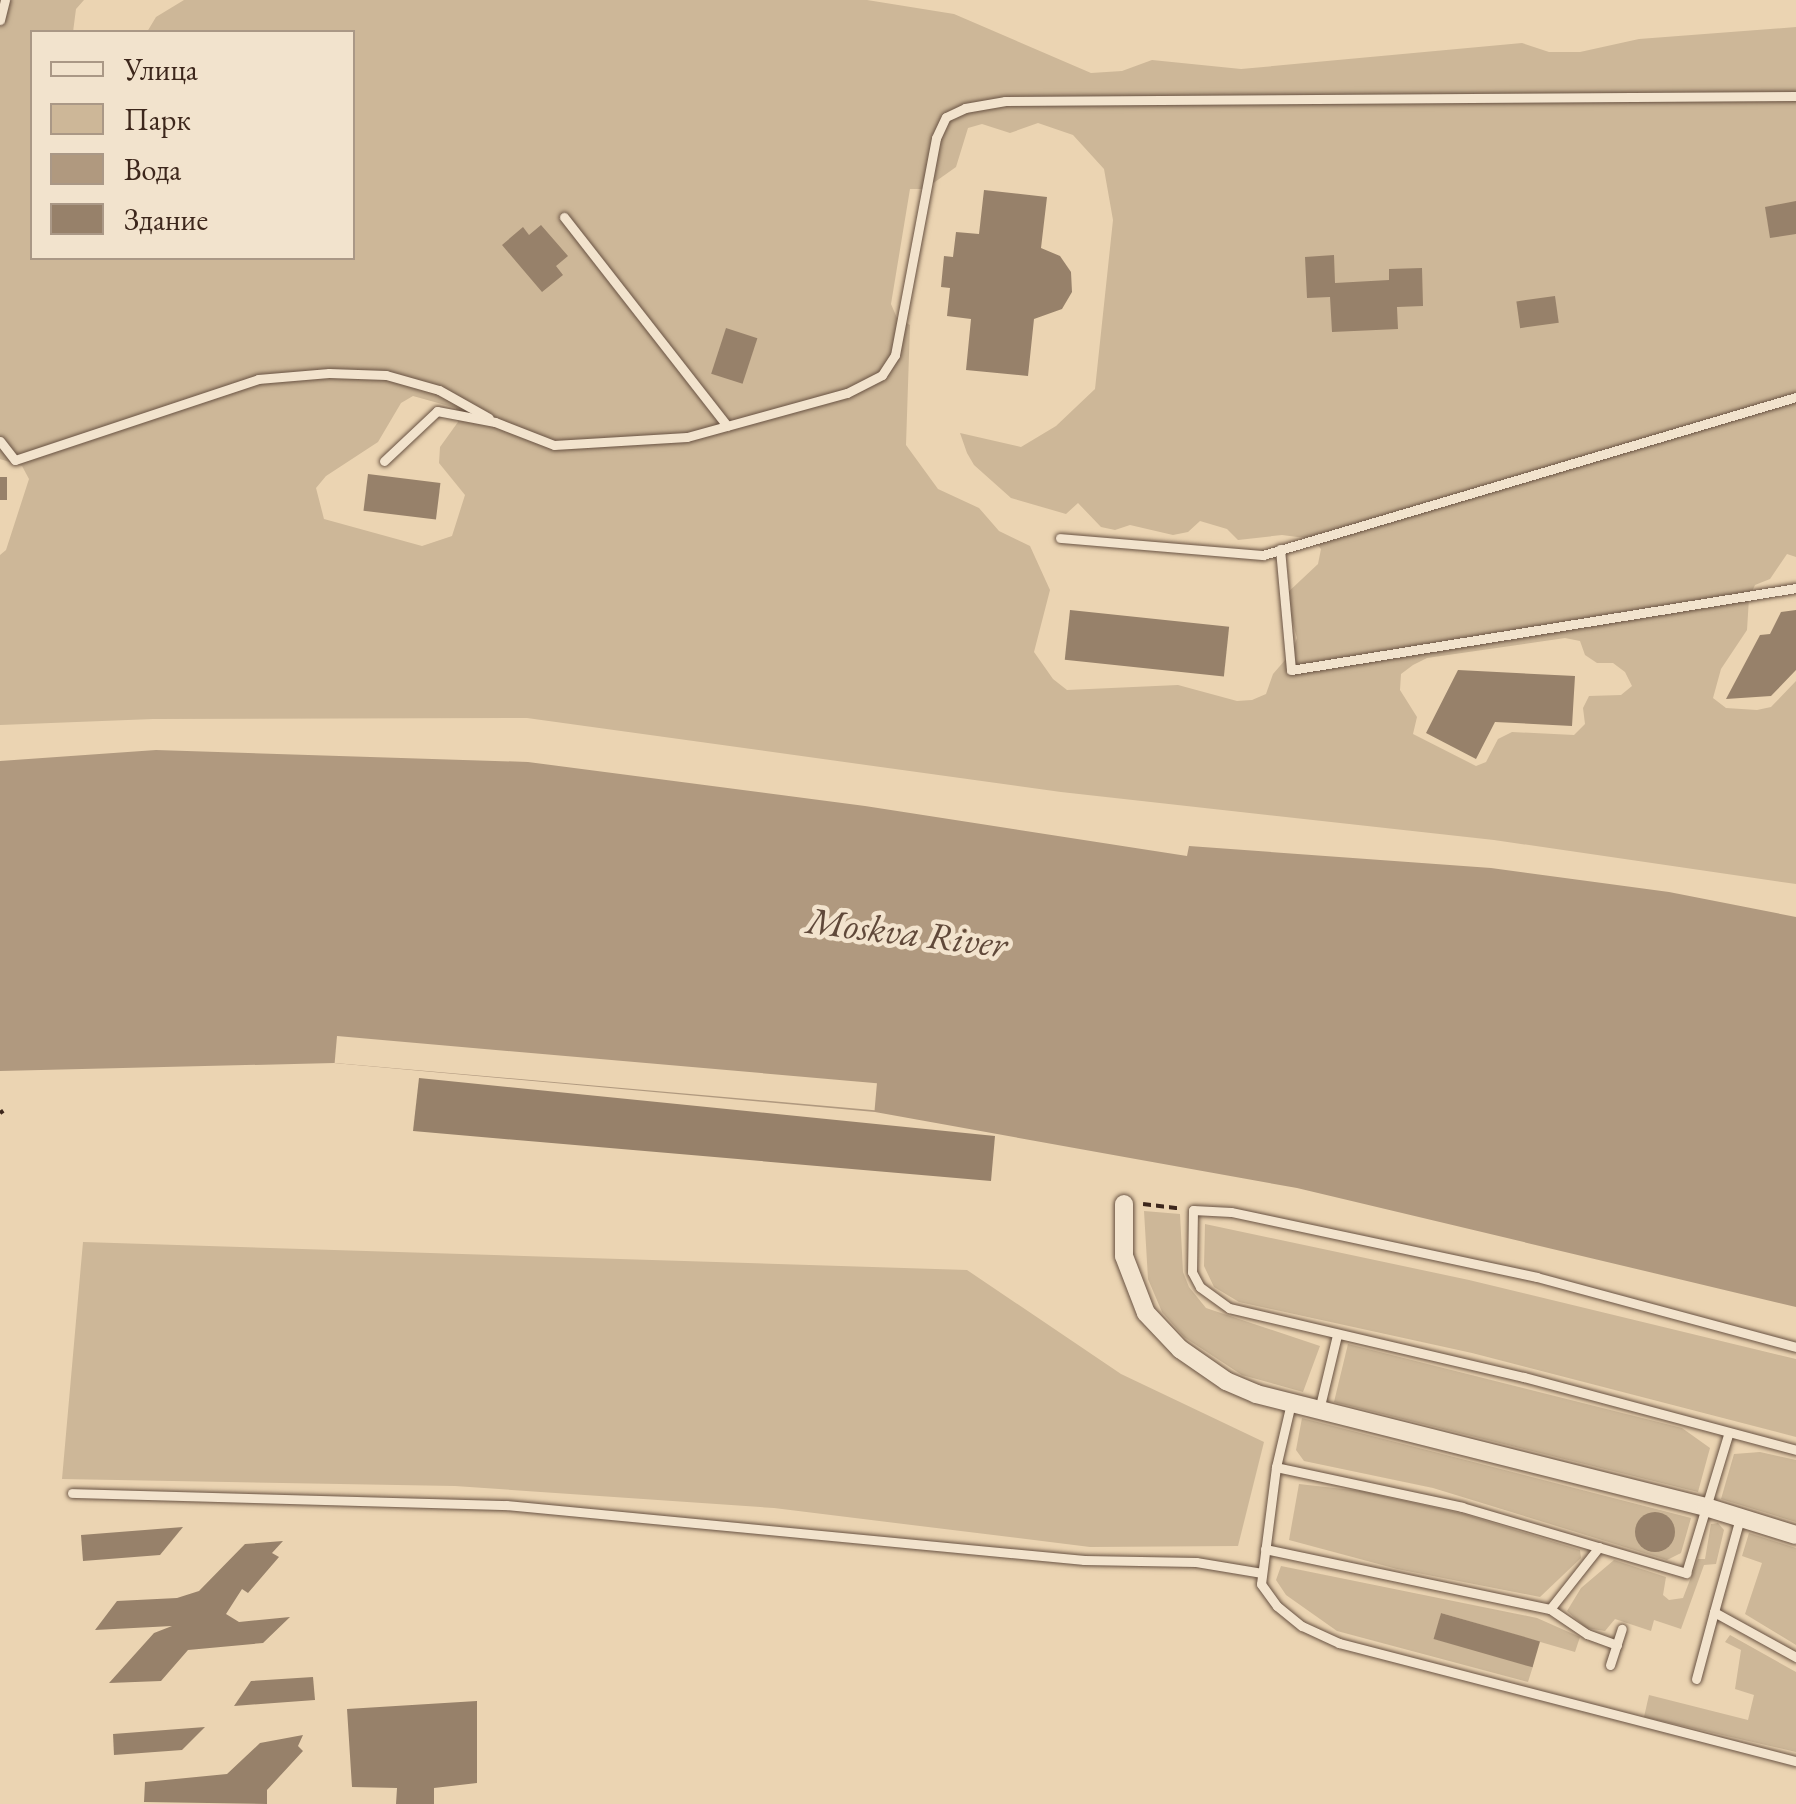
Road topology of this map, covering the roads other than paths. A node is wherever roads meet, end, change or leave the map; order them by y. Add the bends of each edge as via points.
1 (5, 0) edge
2 (0, 20) edge
3 (1796, 96) edge
4 (564, 216) dead end
5 (1796, 398) edge
6 (495, 422) junction
7 (727, 426) junction
8 (0, 441) edge
9 (384, 461) dead end
10 (1060, 538) dead end
11 (1280, 549) junction
12 (1796, 588) edge
13 (1124, 1204) road end
14 (1337, 1335) junction
15 (1796, 1348) edge
16 (1291, 1403) junction
17 (1318, 1410) junction
18 (1728, 1435) junction
19 (1796, 1450) edge
20 (1276, 1467) junction
21 (72, 1493) dead end
22 (1706, 1507) junction
23 (1740, 1518) junction
24 (1796, 1535) edge
25 (1598, 1547) junction
26 (1265, 1549) junction
27 (1262, 1573) junction
28 (1550, 1609) junction
29 (1714, 1612) junction
30 (1622, 1630) dead end
31 (1617, 1645) junction
32 (1796, 1657) edge
33 (1610, 1664) dead end
34 (1696, 1679) dead end
35 (1796, 1760) edge

1 - 2 lane
3 - 7 lane via 1004,100 966,108 946,117 936,138 895,355 882,375 847,393
4 - 7 lane
5 - 11 lane
6 - 7 lane via 554,445 687,437
6 - 8 lane via 439,390 386,376 329,373 258,379 15,460
6 - 9 lane via 436,411
10 - 11 lane via 1262,555
11 - 12 lane via 1290,670
13 - 16 street via 1129,1271 1162,1334 1226,1381
14 - 15 lane via 1228,1308 1200,1287 1190,1266 1193,1210 1231,1212 1537,1276
14 - 17 lane
14 - 18 lane
16 - 17 street
16 - 20 lane
17 - 22 street
18 - 19 lane
18 - 22 lane
20 - 25 lane via 1462,1507
20 - 26 lane
21 - 27 lane via 506,1505 1084,1560 1196,1562
22 - 23 street
22 - 25 lane via 1686,1573
23 - 24 street
23 - 29 lane
25 - 28 lane
26 - 27 lane
26 - 28 lane
27 - 35 lane via 1261,1584 1277,1606 1339,1643
28 - 31 lane
29 - 32 lane
29 - 34 lane
30 - 31 lane
31 - 33 lane

